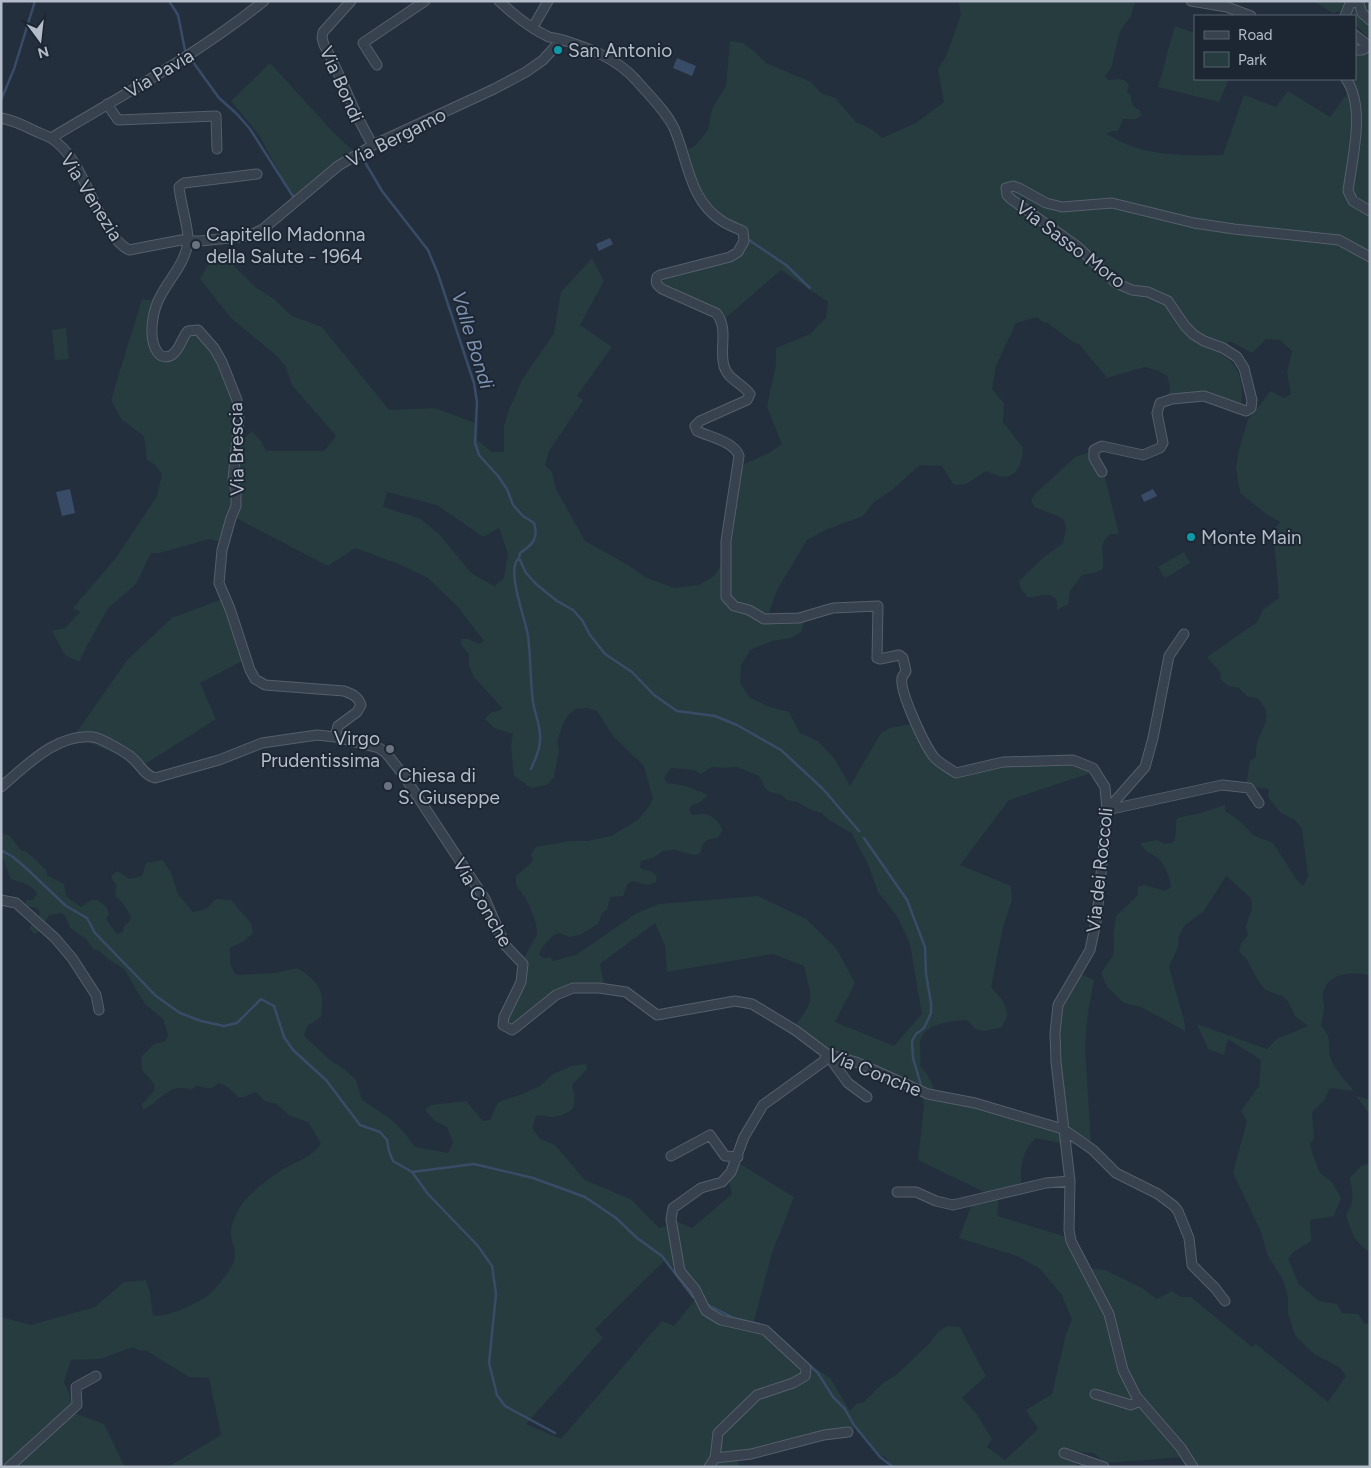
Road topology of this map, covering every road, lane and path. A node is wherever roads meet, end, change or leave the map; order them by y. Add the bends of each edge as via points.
1 (264, 1) edge
2 (351, 1) edge
3 (424, 1) edge
4 (499, 1) edge
5 (548, 1) edge
6 (1191, 1) edge
7 (1352, 1) edge
8 (1248, 15) edge
9 (1345, 15) edge
10 (1370, 20) edge
11 (532, 27) junction
12 (1356, 36) edge
13 (561, 40) junction
14 (1356, 50) edge
15 (377, 65) dead end
16 (1347, 80) edge
17 (107, 104) junction
18 (1, 118) edge
19 (51, 138) junction
20 (373, 146) junction
21 (217, 149) dead end
22 (257, 174) dead end
23 (1370, 211) edge
24 (189, 241) junction
25 (1370, 257) edge
26 (1102, 472) dead end
27 (1184, 634) dead end
28 (335, 737) junction
29 (1, 787) edge
30 (1259, 803) dead end
31 (1107, 810) junction
32 (1, 900) edge
33 (100, 1010) dead end
34 (826, 1054) junction
35 (867, 1097) dead end
36 (1063, 1129) junction
37 (671, 1156) dead end
38 (738, 1156) junction
39 (1070, 1181) junction
40 (897, 1192) dead end
41 (1225, 1301) dead end
42 (96, 1376) dead end
43 (1095, 1394) dead end
44 (1140, 1401) junction
45 (848, 1432) dead end
46 (1064, 1452) dead end
47 (715, 1458) junction
48 (9, 1467) edge
49 (709, 1467) edge
50 (1104, 1467) edge
51 (1193, 1467) edge

1 - 17 street, Via Pavia via 195,51
2 - 20 street, Via Bondi via 323,32 322,38
3 - 15 street via 363,43
4 - 11 street
5 - 11 street
6 - 8 street
7 - 9 street
7 - 10 street via 1359,4 1362,13
11 - 13 street
12 - 14 street via 1366,48
13 - 20 street, Via Bergamo via 543,60 526,72
13 - 31 street, Via dei Roccoli via 605,56 629,73 666,114 698,196 721,221 742,231 744,241 738,252 730,257 656,277 657,285 662,289 716,313 722,320 724,366 729,376 750,394 747,400 695,426 697,431 732,446 739,456 726,541 726,598 734,606 764,619 799,618 833,608 878,606 877,658 902,658 906,671 902,679 906,696 928,750 935,759 956,773 1003,762 1073,760 1092,768 1105,787
16 - 23 street via 1355,97 1356,125 1348,191 1353,201
17 - 19 street, Via Pavia
17 - 21 street via 118,120 216,116
18 - 19 street, Via Venezia via 11,119
19 - 24 street, Via Venezia via 75,164 100,215 122,246 129,250
20 - 24 street, Via Bergamo via 338,166 263,229 249,236
22 - 24 street via 184,183 179,187
24 - 28 street, Via Brescia via 185,256 158,301 152,328 156,351 166,357 173,355 188,331 198,330 214,348 238,400 233,479 236,506 222,550 219,583 255,679 265,685 344,691 359,700 361,705 357,712 340,723
25 - 26 street, Via Sasso Moro via 1339,240 1194,223 1112,203 1062,206 1046,203 1013,186 1006,188 1011,199 1078,247 1116,283 1168,301 1194,335 1222,348 1244,368 1251,408 1246,411 1204,396 1160,403 1157,413 1163,443 1160,448 1143,455 1102,446 1094,450 1094,458
27 - 31 street via 1169,656 1145,766
28 - 29 street, Via Conche via 317,735 262,743 219,760 155,778 148,776 132,757 95,737 79,737 62,741 37,757
28 - 34 street, Via Conche via 379,748 386,753 485,899 505,945 524,964 521,982 503,1025 512,1030 556,995 573,988 599,988 626,992 657,1015 735,1001 752,1004 795,1030
30 - 31 street via 1249,788 1222,785
31 - 36 street, Via dei Roccoli via 1097,917 1090,950 1058,1005 1056,1062
32 - 33 street via 16,903 55,938 96,995
34 - 35 street via 848,1083
34 - 36 street, Via Conche via 856,1062 928,1094 975,1103
34 - 38 street via 824,1060 764,1105 744,1137
36 - 39 street, Via dei Roccoli
36 - 41 street, Via Conche via 1093,1150 1116,1173 1158,1194 1174,1206 1189,1238 1192,1265
37 - 38 street via 710,1135 725,1156
38 - 47 street via 722,1182 701,1188 673,1208 671,1220 680,1271 706,1311 721,1320 765,1330 806,1368 805,1376 757,1395 737,1414 718,1433
39 - 40 street via 1046,1183 953,1205 936,1202 916,1192
39 - 44 street, Via dei Roccoli via 1071,1241 1109,1314 1123,1370
42 - 48 street via 76,1387 77,1405
43 - 44 street via 1131,1405
44 - 51 street, Via dei Roccoli via 1181,1448
45 - 47 street via 751,1454
46 - 50 street
47 - 49 street

